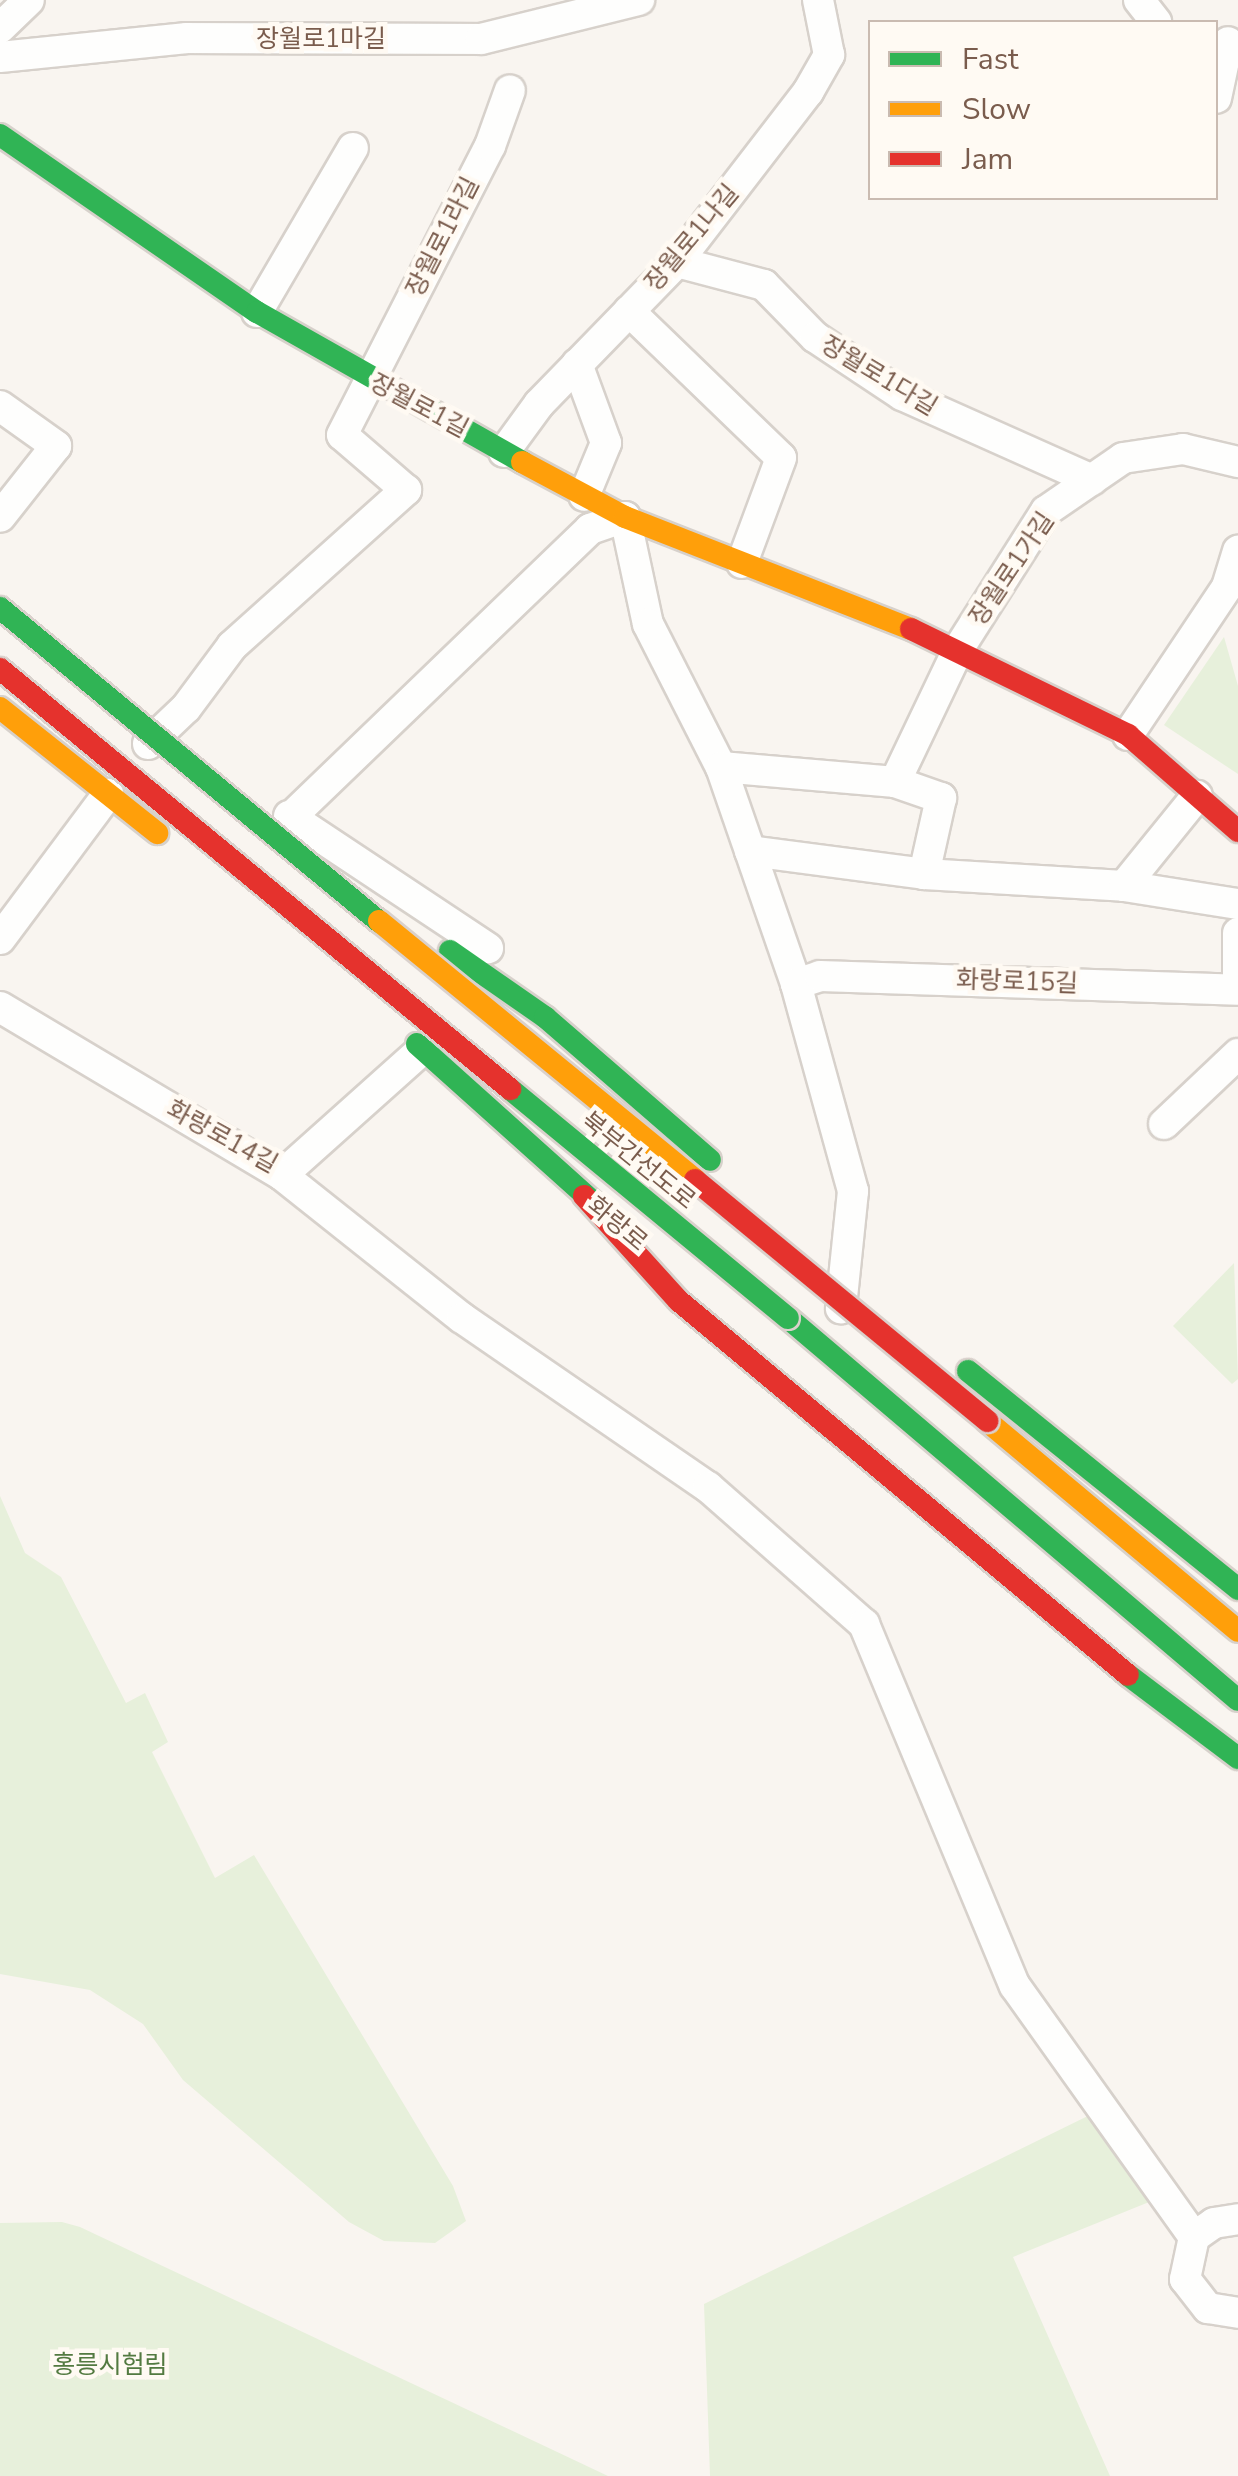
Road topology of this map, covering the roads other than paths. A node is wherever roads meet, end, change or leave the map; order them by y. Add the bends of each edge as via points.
1 (29, 0) edge
2 (638, 0) edge
3 (818, 0) edge
4 (1139, 0) edge
5 (1154, 20) edge
6 (0, 28) edge
7 (1227, 41) edge
8 (0, 57) edge
9 (1218, 88) edge
10 (510, 90) dead end
11 (0, 135) edge
12 (353, 148) dead end
13 (677, 262) junction
14 (629, 311) junction
15 (257, 312) junction
16 (577, 364) junction
17 (369, 380) junction
18 (0, 406) edge
19 (504, 452) junction
20 (1238, 462) edge
21 (1092, 480) junction
22 (584, 496) junction
23 (0, 517) edge
24 (625, 517) junction
25 (1238, 552) edge
26 (742, 563) junction
27 (0, 608) edge
28 (0, 635) edge
29 (959, 648) junction
30 (0, 669) edge
31 (0, 708) edge
32 (1128, 736) junction
33 (144, 747) junction
34 (721, 766) junction
35 (895, 782) junction
36 (108, 794) junction
37 (1198, 796) junction
38 (224, 812) junction
39 (292, 816) junction
40 (1238, 831) edge
41 (261, 843) junction
42 (750, 851) junction
43 (181, 852) dead end
44 (924, 874) junction
45 (1124, 886) junction
46 (1238, 904) edge
47 (254, 911) dead end
48 (1238, 933) edge
49 (0, 939) edge
50 (796, 984) junction
51 (548, 989) dead end
52 (1238, 989) edge
53 (0, 1007) edge
54 (423, 1049) junction
55 (515, 1054) junction
56 (1238, 1054) edge
57 (1164, 1124) dead end
58 (282, 1175) junction
59 (584, 1196) junction
60 (840, 1331) junction
61 (1238, 1589) edge
62 (1238, 1630) edge
63 (1238, 1650) edge
64 (1238, 1700) edge
65 (1238, 1735) edge
66 (1238, 1758) edge
67 (1238, 2219) edge
68 (1194, 2237) junction
69 (1238, 2312) edge

1 - 6 street
2 - 8 street, 장월로1마길 via 481,39 187,38
3 - 13 street, 장월로1나길 via 828,55 808,92
4 - 5 street
7 - 9 street
10 - 17 street, 장월로1라길 via 490,146
11 - 15 main road, 장월로1길
12 - 15 street
13 - 14 street, 장월로1나길
13 - 21 street, 장월로1다길 via 764,286 815,337 902,395
14 - 16 street, 장월로1나길
14 - 26 street via 781,458
15 - 17 main road, 장월로1길
16 - 19 street, 장월로1나길
16 - 22 street via 606,443
17 - 19 main road, 장월로1길
17 - 33 street via 342,436 406,490 232,646 186,708
18 - 23 street via 56,446
19 - 22 main road, 장월로1길
20 - 21 street, 장월로1가길 via 1182,449 1123,458
21 - 29 street, 장월로1가길 via 1046,511
22 - 24 main road, 장월로1길
24 - 26 main road, 장월로1길
24 - 34 street via 648,624
24 - 39 street via 590,529
25 - 32 street via 1227,587
26 - 29 main road, 장월로1길
27 - 62 main road, 북부간선도로, bridge
28 - 33 main road
29 - 32 main road, 장월로1길
29 - 35 street
30 - 64 main road, 북부간선도로, bridge
31 - 36 main road
32 - 37 main road, 장월로1길
33 - 38 main road
34 - 35 street
34 - 42 street
35 - 44 street via 941,798
36 - 43 main road
36 - 49 street
37 - 40 main road, 장월로1길
37 - 45 street
38 - 39 street
38 - 41 main road
39 - 51 street
41 - 55 main road
41 - 61 main road, bridge via 449,951 545,1016 776,1216
42 - 44 street
42 - 50 street
44 - 45 street
45 - 46 street
47 - 54 main road, 화랑로
48 - 52 street
50 - 52 street, 화랑로15길 via 820,976
50 - 60 street via 853,1191 844,1232
53 - 58 street, 화랑로14길
54 - 55 main road via 461,1033
54 - 58 street, 화랑로14길
54 - 59 main road, 화랑로
55 - 60 main road
56 - 57 street
58 - 68 street via 462,1318 708,1487 864,1624 1015,1986
59 - 65 main road, 화랑로
59 - 66 main road via 680,1301 1047,1613
60 - 63 main road
67 - 68 street via 1214,2223
68 - 69 street via 1185,2279 1208,2308

